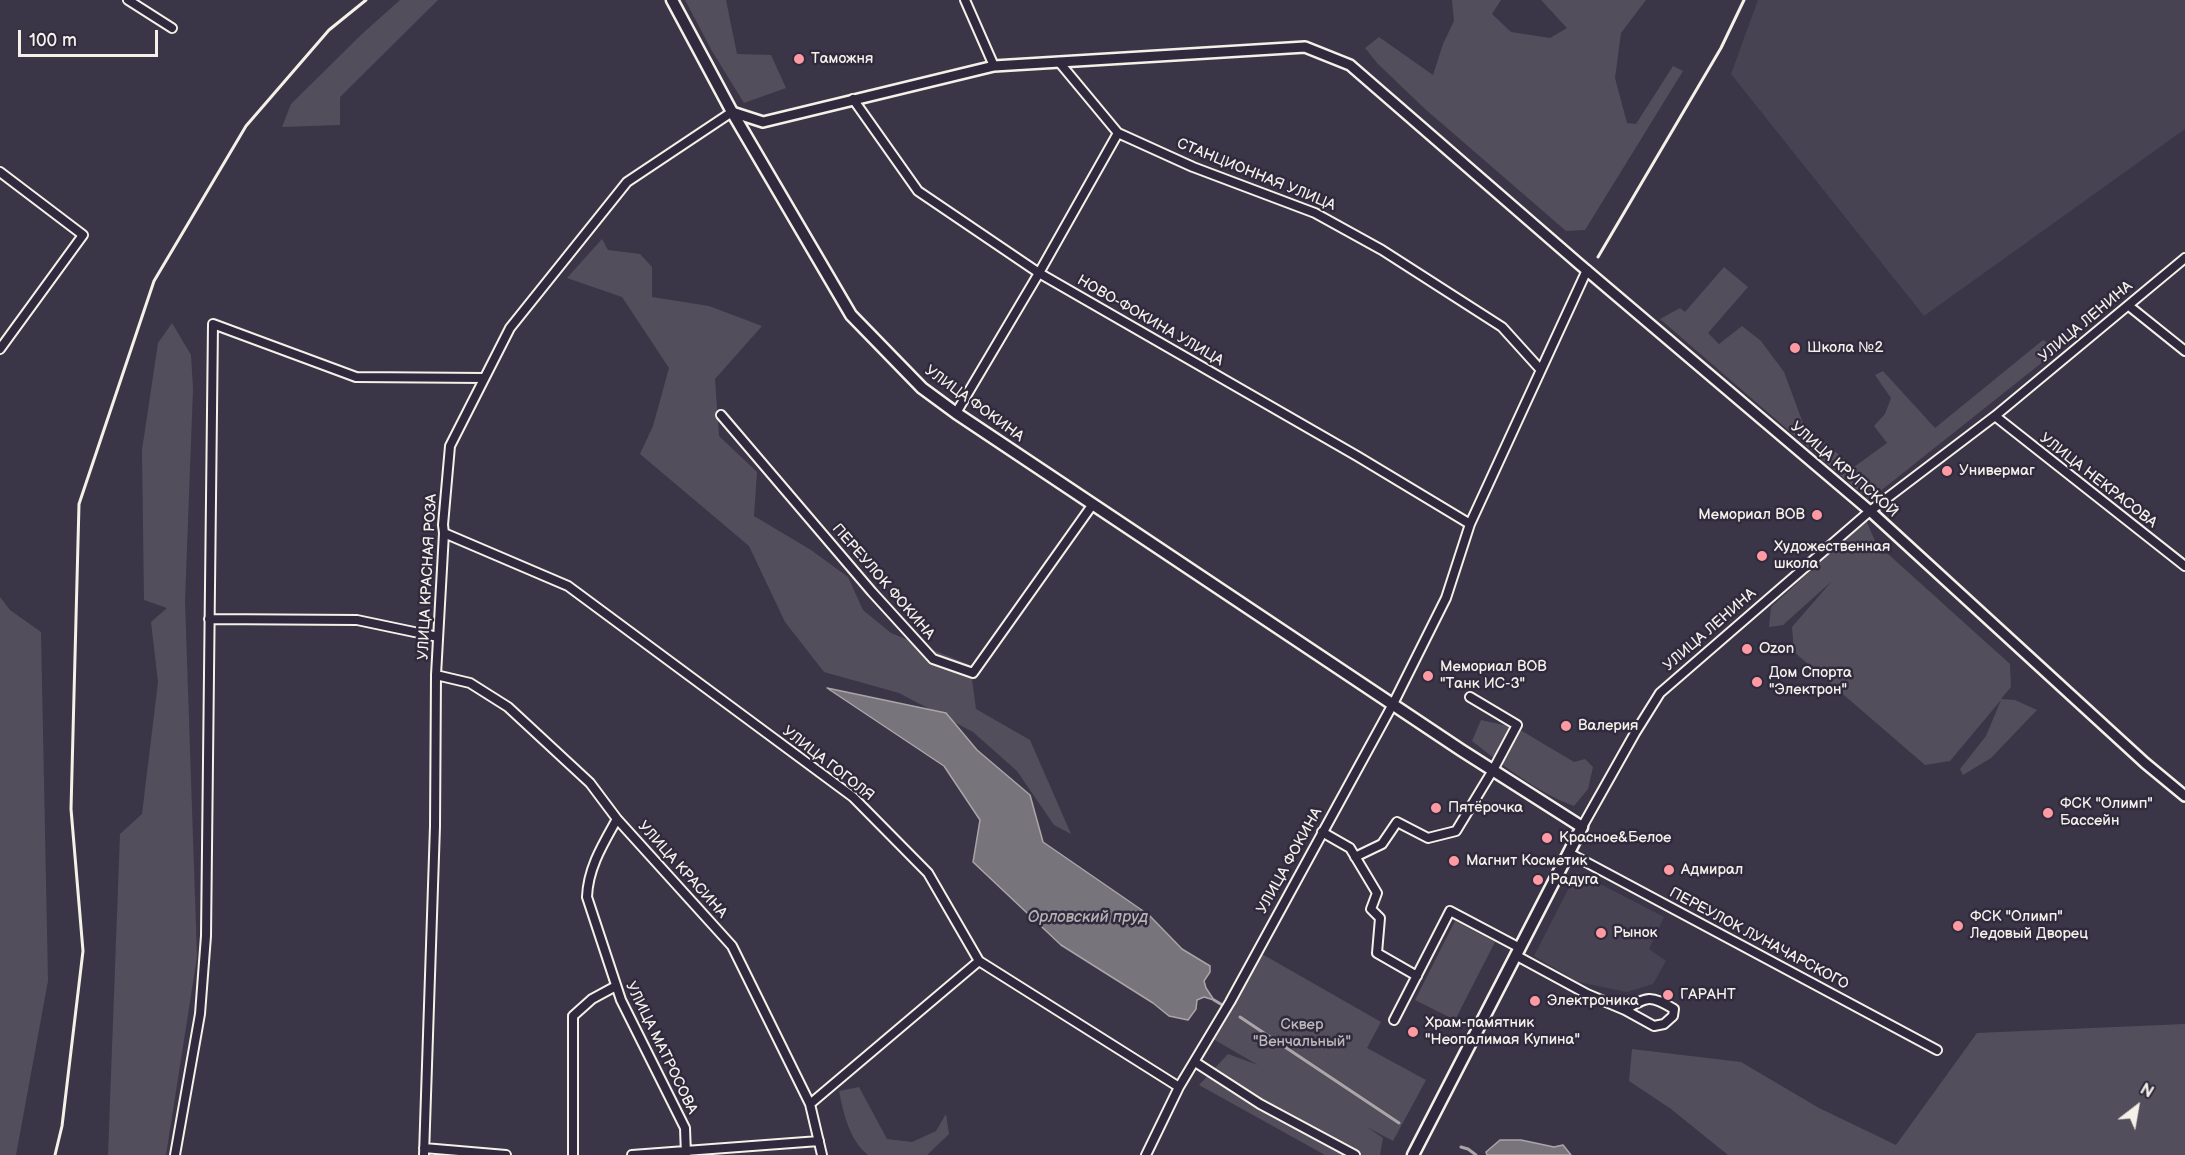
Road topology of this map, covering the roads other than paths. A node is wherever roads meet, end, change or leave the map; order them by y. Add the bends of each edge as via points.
1 (128, 0) edge
2 (672, 0) edge
3 (965, 0) edge
4 (172, 28) dead end
5 (1059, 62) junction
6 (994, 66) junction
7 (853, 99) junction
8 (732, 112) junction
9 (1118, 133) junction
10 (0, 172) edge
11 (2185, 258) edge
12 (1587, 270) junction
13 (1039, 273) junction
14 (2129, 306) junction
15 (1, 344) edge
16 (2185, 351) edge
17 (1540, 369) junction
18 (484, 378) junction
19 (956, 413) junction
20 (721, 415) dead end
21 (1995, 416) junction
22 (1094, 504) junction
23 (1870, 511) junction
24 (1470, 524) junction
25 (444, 533) junction
26 (2185, 566) edge
27 (209, 620) junction
28 (438, 637) junction
29 (436, 675) junction
30 (1470, 697) dead end
31 (1393, 704) junction
32 (1493, 770) junction
33 (2185, 796) edge
34 (617, 819) junction
35 (1582, 827) junction
36 (1322, 832) junction
37 (1569, 852) junction
38 (1355, 857) junction
39 (1519, 952) junction
40 (979, 961) junction
41 (1417, 976) junction
42 (616, 986) junction
43 (1626, 1010) junction
44 (1394, 1020) dead end
45 (1937, 1050) dead end
46 (1195, 1062) junction
47 (1179, 1087) junction
48 (810, 1104) junction
49 (819, 1141) junction
50 (424, 1152) edge
51 (1416, 1152) edge
52 (686, 1154) edge
53 (175, 1155) edge
54 (506, 1155) edge
55 (573, 1155) edge
56 (632, 1155) edge
57 (822, 1155) edge
58 (1146, 1155) edge
59 (1356, 1155) edge

1 - 4 street
2 - 8 main road, УЛИЦА ФОКИНА
3 - 6 street
5 - 6 street
5 - 9 street, СТАНЦИОННАЯ УЛИЦА
5 - 12 street, УЛИЦА КРУПСКОЙ via 1305,47 1350,64
6 - 7 street
7 - 8 street via 764,122
7 - 13 street, НОВО-ФОКИНА УЛИЦА via 918,191
8 - 18 street, УЛИЦА КРАСНАЯ РОЗА via 627,182 510,328
8 - 19 main road, УЛИЦА ФОКИНА via 851,315 922,388
9 - 13 street
9 - 17 street, СТАНЦИОННАЯ УЛИЦА via 1193,167 1315,213 1382,250 1502,327
10 - 15 street via 83,235
11 - 14 street, УЛИЦА ЛЕНИНА
12 - 17 street
12 - 23 street, УЛИЦА КРУПСКОЙ
13 - 19 street
13 - 24 street, НОВО-ФОКИНА УЛИЦА
14 - 16 street
14 - 21 street, УЛИЦА ЛЕНИНА
17 - 24 street
18 - 25 street, УЛИЦА КРАСНАЯ РОЗА via 450,446
18 - 27 street via 356,377 213,324
19 - 22 main road, УЛИЦА ФОКИНА
20 - 22 street, ПЕРЕУЛОК ФОКИНА via 933,659 973,674
21 - 23 street, УЛИЦА ЛЕНИНА
21 - 26 street, УЛИЦА НЕКРАСОВА
22 - 31 main road, УЛИЦА ФОКИНА
23 - 33 street, УЛИЦА КРУПСКОЙ
23 - 35 street, УЛИЦА ЛЕНИНА via 1660,693
24 - 31 street via 1446,598
25 - 28 street, УЛИЦА КРАСНАЯ РОЗА
25 - 40 street, УЛИЦА ГОГОЛЯ via 568,586 854,797 928,873
27 - 28 street via 357,620
27 - 53 street via 206,936 200,1014
28 - 29 street, УЛИЦА КРАСНАЯ РОЗА
29 - 34 street, УЛИЦА КРАСИНА via 470,683 508,707 590,783
29 - 50 street, УЛИЦА КРАСНАЯ РОЗА
30 - 32 street via 1517,725
31 - 32 main road, УЛИЦА ФОКИНА
31 - 36 street, УЛИЦА ФОКИНА
32 - 35 main road, УЛИЦА ФОКИНА
32 - 38 street via 1456,831 1428,838 1397,822 1382,844
34 - 42 street, УЛИЦА МАТРОСОВА via 588,879 587,897
34 - 48 street, УЛИЦА КРАСИНА via 732,946
35 - 37 main road, УЛИЦА ЛЕНИНА
36 - 38 street via 1350,848
36 - 46 street, УЛИЦА ФОКИНА
37 - 39 main road, УЛИЦА ЛЕНИНА
37 - 45 street, ПЕРЕУЛОК ЛУНАЧАРСКОГО
38 - 41 street via 1377,893 1371,909 1380,918 1377,952
39 - 41 street via 1450,911
39 - 43 street via 1587,994
39 - 51 main road, УЛИЦА ЛЕНИНА
40 - 47 street, УЛИЦА ГОГОЛЯ
40 - 48 street
41 - 44 street
42 - 52 street, УЛИЦА МАТРОСОВА via 685,1128
42 - 55 street via 592,999 573,1016
43 - 43 street via 1654,1026 1664,1024 1673,1016 1674,1009 1654,998 1645,998
46 - 47 street, УЛИЦА ФОКИНА
46 - 59 street via 1260,1104
47 - 58 street, УЛИЦА ФОКИНА
48 - 49 street, УЛИЦА КРАСИНА
49 - 52 street
49 - 57 street, УЛИЦА КРАСИНА
50 - 54 street
52 - 56 street

